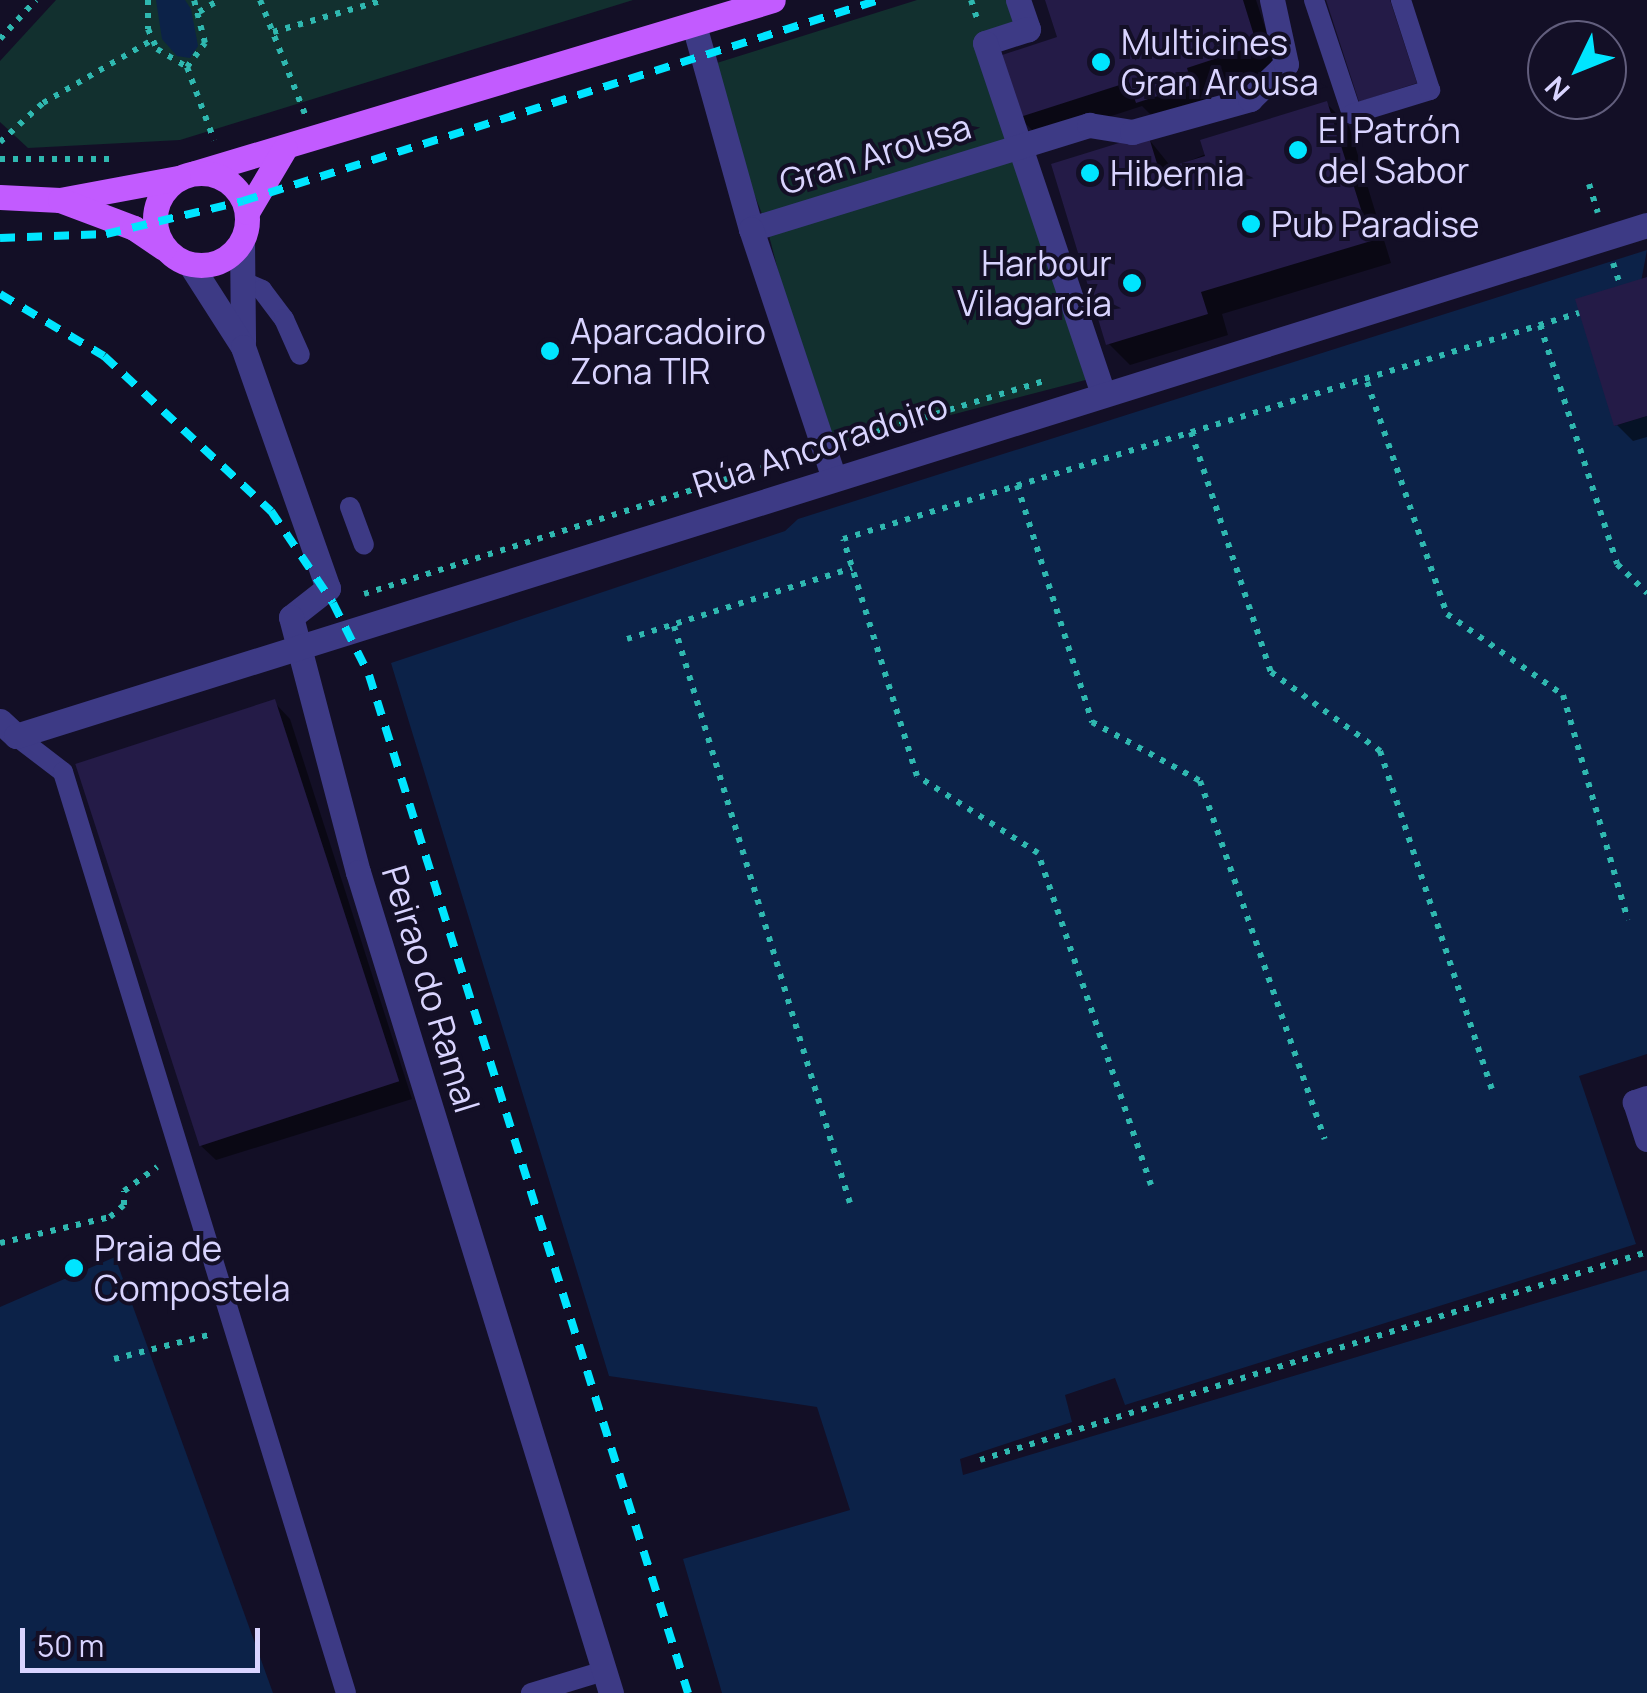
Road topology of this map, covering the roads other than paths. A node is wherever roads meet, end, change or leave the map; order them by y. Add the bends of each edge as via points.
1 (773, 0) edge
2 (1018, 0) edge
3 (1272, 0) edge
4 (1314, 0) edge
5 (1401, 0) edge
6 (694, 25) junction
7 (1020, 146) junction
8 (285, 148) junction
9 (188, 175) junction
10 (0, 197) edge
11 (60, 200) junction
12 (247, 212) junction
13 (1647, 225) edge
14 (751, 229) junction
15 (242, 241) junction
16 (166, 248) junction
17 (190, 264) junction
18 (242, 281) junction
19 (243, 347) junction
20 (300, 355) dead end
21 (1104, 394) junction
22 (834, 478) junction
23 (350, 507) dead end
24 (364, 545) dead end
25 (298, 644) junction
26 (8, 728) edge
27 (1647, 1098) edge
28 (1647, 1139) edge
29 (608, 1682) edge
30 (346, 1693) edge
31 (531, 1693) edge

1 - 6 main road
2 - 7 street, Gran Arousa via 1028,28 985,43
3 - 7 street, Gran Arousa via 1286,64 1250,99 1195,120 1132,132 1089,125
4 - 5 lane via 1352,114 1430,90
6 - 8 main road
6 - 14 street, Gran Arousa
7 - 14 street, Gran Arousa
7 - 21 street, Gran Arousa
8 - 9 main road
8 - 12 main road
9 - 11 main road
9 - 12 main road via 228,182
9 - 16 main road via 156,209
10 - 11 main road
11 - 16 main road via 134,228
12 - 15 main road
13 - 21 street, Rúa Ancoradoiro
14 - 22 street, Gran Arousa
15 - 17 main road via 220,262
15 - 18 street, Peirao do Ramal
16 - 17 main road
17 - 19 street, Peirao do Ramal
18 - 19 street, Peirao do Ramal
18 - 20 lane via 262,290 284,318
19 - 25 street, Peirao do Ramal via 328,588 291,617
21 - 22 street, Rúa Ancoradoiro
22 - 25 street, Rúa Ancoradoiro
23 - 24 lane
25 - 26 street, Rúa Ancoradoiro
25 - 29 street, Peirao do Ramal via 358,872
26 - 30 lane via 63,772
27 - 28 street via 1634,1102
29 - 31 lane, Peirao do Ramal

